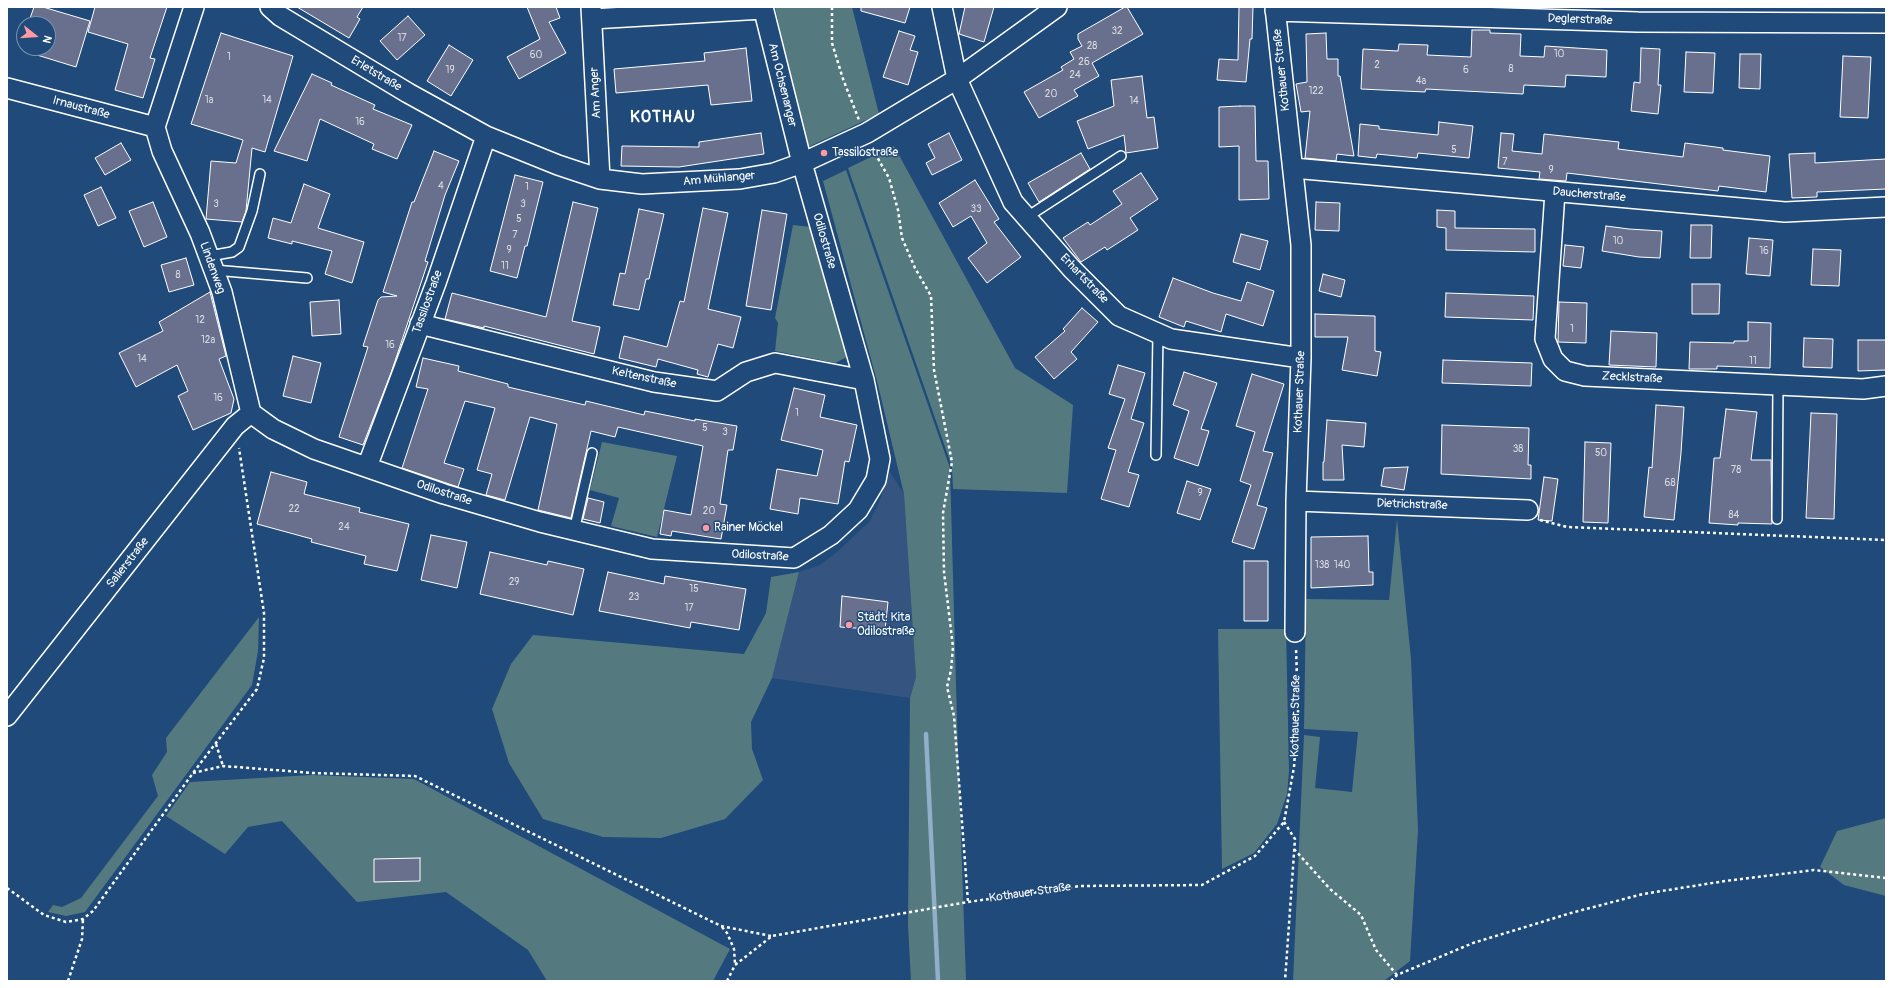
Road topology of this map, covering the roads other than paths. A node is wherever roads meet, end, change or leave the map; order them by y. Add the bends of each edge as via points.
1 (194, 7) edge
2 (270, 7) edge
3 (942, 7) edge
4 (1057, 7) edge
5 (763, 8) edge
6 (1275, 9) edge
7 (591, 13) edge
8 (1886, 23) edge
9 (957, 79) junction
10 (7, 88) edge
11 (155, 127) junction
12 (486, 136) junction
13 (1121, 156) dead end
14 (802, 163) junction
15 (1293, 168) junction
16 (260, 174) dead end
17 (600, 179) junction
18 (1555, 192) junction
19 (1886, 207) edge
20 (1027, 217) junction
21 (211, 263) junction
22 (307, 278) dead end
23 (420, 324) junction
24 (1158, 334) junction
25 (1301, 358) junction
26 (864, 380) junction
27 (1778, 385) junction
28 (1886, 386) edge
29 (251, 413) junction
30 (592, 453) dead end
31 (1156, 455) dead end
32 (367, 467) junction
33 (1296, 501) junction
34 (1528, 510) road end
35 (1777, 519) dead end
36 (574, 531) junction
37 (1295, 632) road end
38 (7, 716) edge

1 - 11 street
2 - 12 street, Erletstraße via 280,16 408,93
3 - 9 street, Erhartstraße
4 - 9 street, Am Mühlanger
5 - 7 street
5 - 14 street, Am Ochsenanger
6 - 8 street, Deglerstraße via 1638,22
6 - 15 street, Kothauer Straße
7 - 17 street, Am Anger
9 - 14 street, Am Mühlanger via 867,133
9 - 20 street, Erhartstraße via 1013,202
10 - 11 street, Irnaustraße
11 - 21 street, Lindenweg via 162,151
12 - 17 street, Am Mühlanger
12 - 23 street, Tassilostraße
13 - 20 lane
14 - 17 street, Am Mühlanger via 774,173 740,179 642,184
14 - 26 street, Odilostraße
15 - 18 street, Daucherstraße
15 - 25 street, Kothauer Straße via 1301,246
16 - 21 lane via 252,210 239,247
18 - 19 street, Daucherstraße via 1785,212
18 - 27 street, Zecklstraße via 1546,339 1553,358 1565,371 1585,376
20 - 24 street, Erhartstraße via 1072,269 1119,316
21 - 22 lane
21 - 29 street, Lindenweg via 222,292
23 - 26 street, Keltenstraße via 654,382 718,391 746,372 776,363
23 - 32 street, Tassilostraße
24 - 25 street, Erhartstraße via 1171,339
24 - 31 lane
25 - 33 street, Kothauer Straße
26 - 36 street, Odilostraße via 880,459 876,480 858,510 831,535 794,558 652,549
27 - 28 street, Zecklstraße via 1863,389
27 - 35 lane
29 - 32 street via 273,429 314,449
29 - 38 street, Salierstraße via 235,426
30 - 36 lane
32 - 36 street, Odilostraße via 444,494
33 - 34 street, Dietrichstraße
33 - 37 street, Kothauer Straße

